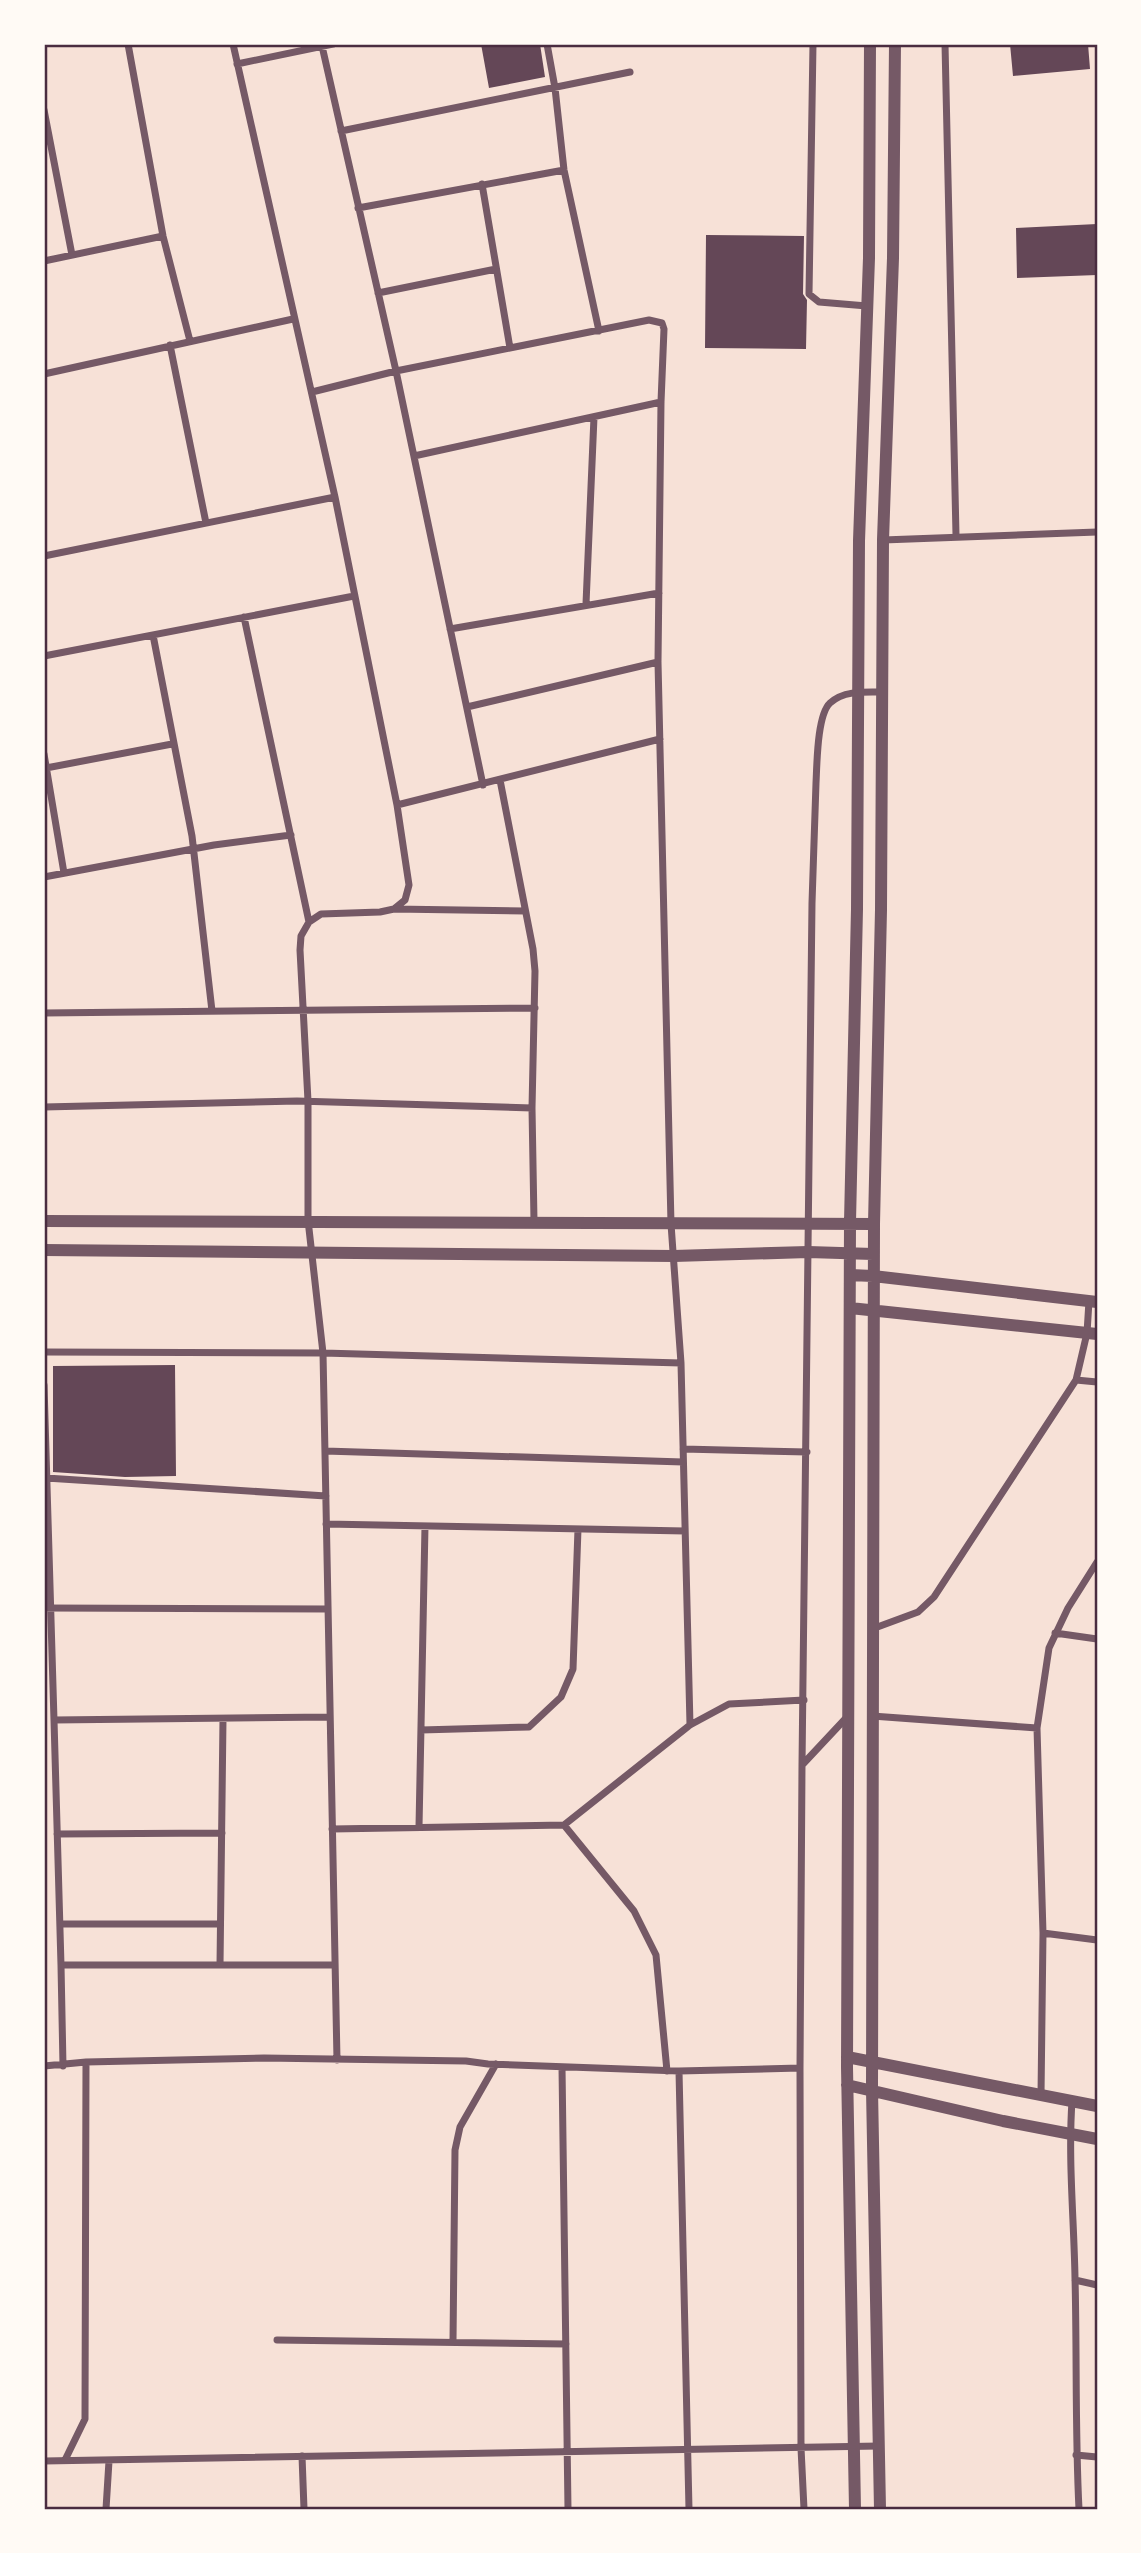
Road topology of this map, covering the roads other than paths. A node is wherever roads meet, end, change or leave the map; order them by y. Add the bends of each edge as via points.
1 (128, 44) edge
2 (233, 44) edge
3 (333, 44) edge
4 (547, 44) edge
5 (813, 44) edge
6 (870, 44) edge
7 (895, 44) edge
8 (945, 44) edge
9 (322, 46) junction
10 (237, 64) junction
11 (630, 72) dead end
12 (555, 88) junction
13 (44, 110) edge
14 (341, 131) junction
15 (54, 162) junction
16 (44, 164) edge
17 (564, 170) junction
18 (482, 184) junction
19 (358, 208) junction
20 (163, 236) junction
21 (72, 255) junction
22 (869, 258) junction
23 (893, 258) junction
24 (44, 261) edge
25 (496, 269) junction
26 (378, 293) junction
27 (867, 306) junction
28 (293, 319) junction
29 (599, 331) junction
30 (190, 341) junction
31 (170, 345) junction
32 (510, 348) junction
33 (396, 371) junction
34 (44, 373) edge
35 (312, 392) junction
36 (661, 402) junction
37 (594, 416) junction
38 (414, 456) junction
39 (335, 497) junction
40 (206, 523) junction
41 (1097, 531) edge
42 (956, 535) junction
43 (883, 540) junction
44 (44, 556) edge
45 (659, 593) junction
46 (354, 596) junction
47 (586, 604) junction
48 (244, 617) junction
49 (450, 629) junction
50 (153, 635) junction
51 (44, 656) edge
52 (658, 662) junction
53 (859, 692) junction
54 (883, 692) junction
55 (467, 707) junction
56 (660, 739) junction
57 (172, 744) junction
58 (44, 754) edge
59 (46, 768) junction
60 (500, 780) junction
61 (483, 785) junction
62 (397, 805) junction
63 (291, 835) junction
64 (194, 849) junction
65 (64, 873) junction
66 (44, 877) edge
67 (394, 909) junction
68 (525, 911) junction
69 (309, 922) junction
70 (535, 1008) junction
71 (212, 1011) junction
72 (303, 1011) junction
73 (44, 1013) edge
74 (308, 1101) junction
75 (44, 1107) edge
76 (532, 1108) junction
77 (308, 1220) junction
78 (44, 1221) edge
79 (534, 1221) junction
80 (850, 1222) junction
81 (809, 1223) junction
82 (671, 1224) junction
83 (874, 1224) junction
84 (44, 1250) edge
85 (313, 1252) junction
86 (808, 1252) junction
87 (851, 1254) junction
88 (873, 1254) junction
89 (674, 1256) junction
90 (850, 1275) junction
91 (873, 1276) junction
92 (1093, 1302) edge
93 (850, 1308) junction
94 (873, 1310) junction
95 (1092, 1334) edge
96 (44, 1352) edge
97 (323, 1353) junction
98 (681, 1363) junction
99 (1076, 1380) junction
100 (1097, 1382) edge
101 (44, 1385) edge
102 (682, 1449) junction
103 (325, 1451) junction
104 (807, 1452) junction
105 (683, 1462) junction
106 (46, 1478) junction
107 (326, 1496) junction
108 (326, 1524) junction
109 (425, 1526) junction
110 (579, 1529) junction
111 (685, 1531) junction
112 (1097, 1562) edge
113 (47, 1609) edge
114 (328, 1609) junction
115 (872, 1629) junction
116 (1055, 1633) junction
117 (1097, 1639) edge
118 (804, 1700) junction
119 (871, 1716) junction
120 (330, 1717) junction
121 (847, 1717) junction
122 (223, 1719) junction
123 (54, 1720) junction
124 (690, 1725) junction
125 (1037, 1728) junction
126 (421, 1730) junction
127 (802, 1765) junction
128 (564, 1825) junction
129 (419, 1828) junction
130 (332, 1829) junction
131 (222, 1833) junction
132 (57, 1834) junction
133 (60, 1924) junction
134 (220, 1924) junction
135 (1043, 1933) junction
136 (1097, 1940) edge
137 (61, 1965) junction
138 (220, 1965) junction
139 (335, 1965) junction
140 (847, 2057) junction
141 (337, 2060) junction
142 (873, 2061) junction
143 (86, 2062) junction
144 (492, 2064) junction
145 (44, 2066) edge
146 (63, 2066) junction
147 (562, 2067) junction
148 (800, 2068) junction
149 (667, 2071) junction
150 (679, 2071) junction
151 (847, 2085) junction
152 (872, 2090) junction
153 (1041, 2096) junction
154 (1072, 2101) junction
155 (1097, 2106) edge
156 (1070, 2133) junction
157 (1097, 2138) edge
158 (1076, 2280) junction
159 (1097, 2285) edge
160 (277, 2340) dead end
161 (453, 2342) junction
162 (566, 2344) junction
163 (855, 2446) junction
164 (879, 2446) junction
165 (801, 2448) junction
166 (687, 2451) junction
167 (567, 2452) junction
168 (1076, 2455) junction
169 (302, 2456) junction
170 (1097, 2457) edge
171 (65, 2460) junction
172 (44, 2461) edge
173 (105, 2461) junction
174 (106, 2509) edge
175 (304, 2509) edge
176 (568, 2509) edge
177 (689, 2509) edge
178 (804, 2509) edge
179 (855, 2509) edge
180 (880, 2509) edge
181 (1079, 2509) edge

1 - 20 street
2 - 10 street
3 - 9 street
4 - 12 street
5 - 27 street via 809,294 819,302
6 - 22 street
7 - 23 street
8 - 42 street
9 - 10 street
9 - 14 street
10 - 28 street
11 - 12 street
12 - 14 street
12 - 17 street
13 - 15 street
14 - 19 street
15 - 16 street
15 - 21 street
17 - 18 street
17 - 29 street
18 - 19 street
18 - 25 street
19 - 26 street
20 - 21 street
20 - 30 street
21 - 24 street
22 - 23 street
22 - 27 street
23 - 43 street
25 - 26 street
25 - 32 street
26 - 33 street
27 - 53 street
28 - 30 street
28 - 35 street
29 - 32 street
29 - 36 street via 649,320 662,323
30 - 31 street
31 - 34 street
31 - 40 street
32 - 33 street
33 - 35 street
33 - 38 street
35 - 39 street
36 - 37 street
36 - 45 street
37 - 38 street
37 - 47 street
38 - 49 street
39 - 40 street
39 - 46 street
40 - 44 street
41 - 42 street
42 - 43 street
43 - 54 street
45 - 47 street
45 - 52 street
46 - 48 street
46 - 62 street
47 - 49 street
48 - 50 street
48 - 63 street
49 - 55 street
50 - 51 street
50 - 57 street
52 - 55 street
52 - 56 street
53 - 54 street
53 - 80 street
53 - 81 street via 829,704 820,734 812,903
54 - 83 street
55 - 61 street
56 - 60 street
56 - 82 street
57 - 59 street
57 - 64 street
58 - 59 street
59 - 65 street
60 - 61 street
60 - 68 street
61 - 62 street
62 - 67 street via 409,885 405,900
63 - 64 street
63 - 69 street
64 - 65 street
64 - 71 street
65 - 66 street
67 - 68 street
67 - 69 street via 321,914
68 - 70 street via 533,949
69 - 72 street via 300,950
70 - 72 street
70 - 76 street
71 - 72 street
71 - 73 street
72 - 74 street
74 - 75 street
74 - 76 street
74 - 77 street
76 - 79 street
77 - 78 street
77 - 79 street
77 - 85 street
79 - 82 street
80 - 81 street
80 - 83 street
80 - 87 street
81 - 82 street
81 - 86 street
82 - 89 street
83 - 88 street
84 - 85 street
85 - 89 street
85 - 97 street
86 - 87 street
86 - 89 street
86 - 104 street
87 - 88 street
87 - 90 street
88 - 91 street
89 - 98 street
90 - 91 street
90 - 93 street
91 - 92 street
91 - 94 street
92 - 95 street
93 - 94 street
93 - 121 street
94 - 95 street
94 - 115 street
95 - 99 street
96 - 97 street
97 - 98 street
97 - 103 street
98 - 102 street
99 - 100 street
99 - 115 street via 934,1597 918,1612
101 - 106 street
102 - 104 street
102 - 105 street
103 - 105 street
103 - 107 street
104 - 118 street
105 - 111 street
106 - 107 street
106 - 113 street
107 - 108 street
108 - 109 street
108 - 114 street
109 - 110 street
109 - 126 street
110 - 111 street
110 - 126 street via 573,1669 561,1697 529,1727
111 - 124 street
112 - 116 street
113 - 114 street
113 - 123 street
114 - 120 street
115 - 119 street
116 - 117 street
116 - 125 street
118 - 124 street via 729,1704
118 - 127 street
119 - 125 street
119 - 142 street
120 - 122 street
120 - 130 street
121 - 127 street
121 - 140 street
122 - 123 street
122 - 131 street
123 - 132 street
124 - 128 street
125 - 135 street
126 - 129 street
127 - 148 street
128 - 129 street
128 - 149 street via 634,1911 656,1955
129 - 130 street
130 - 139 street
131 - 132 street
131 - 134 street
132 - 133 street
133 - 134 street
133 - 137 street
134 - 138 street
135 - 136 street
135 - 153 street
137 - 138 street
137 - 146 street
138 - 139 street
139 - 141 street
140 - 142 street
140 - 151 street
141 - 143 street
141 - 144 street
142 - 152 street
142 - 153 street
143 - 146 street
143 - 171 street via 85,2419
144 - 147 street
144 - 161 street via 460,2127 455,2150
145 - 146 street
147 - 149 street
147 - 162 street
148 - 150 street
148 - 165 street
149 - 150 street
150 - 166 street
151 - 152 street
151 - 163 street
152 - 156 street
152 - 164 street
153 - 154 street
154 - 155 street
154 - 156 street
156 - 157 street
156 - 158 street
158 - 159 street
158 - 168 street
160 - 161 street
161 - 162 street
162 - 167 street
163 - 164 street
163 - 165 street
163 - 179 street
164 - 180 street
165 - 166 street
165 - 178 street
166 - 167 street
166 - 177 street
167 - 169 street
167 - 176 street
168 - 170 street
168 - 181 street
169 - 173 street
169 - 175 street
171 - 172 street
171 - 173 street
173 - 174 street

